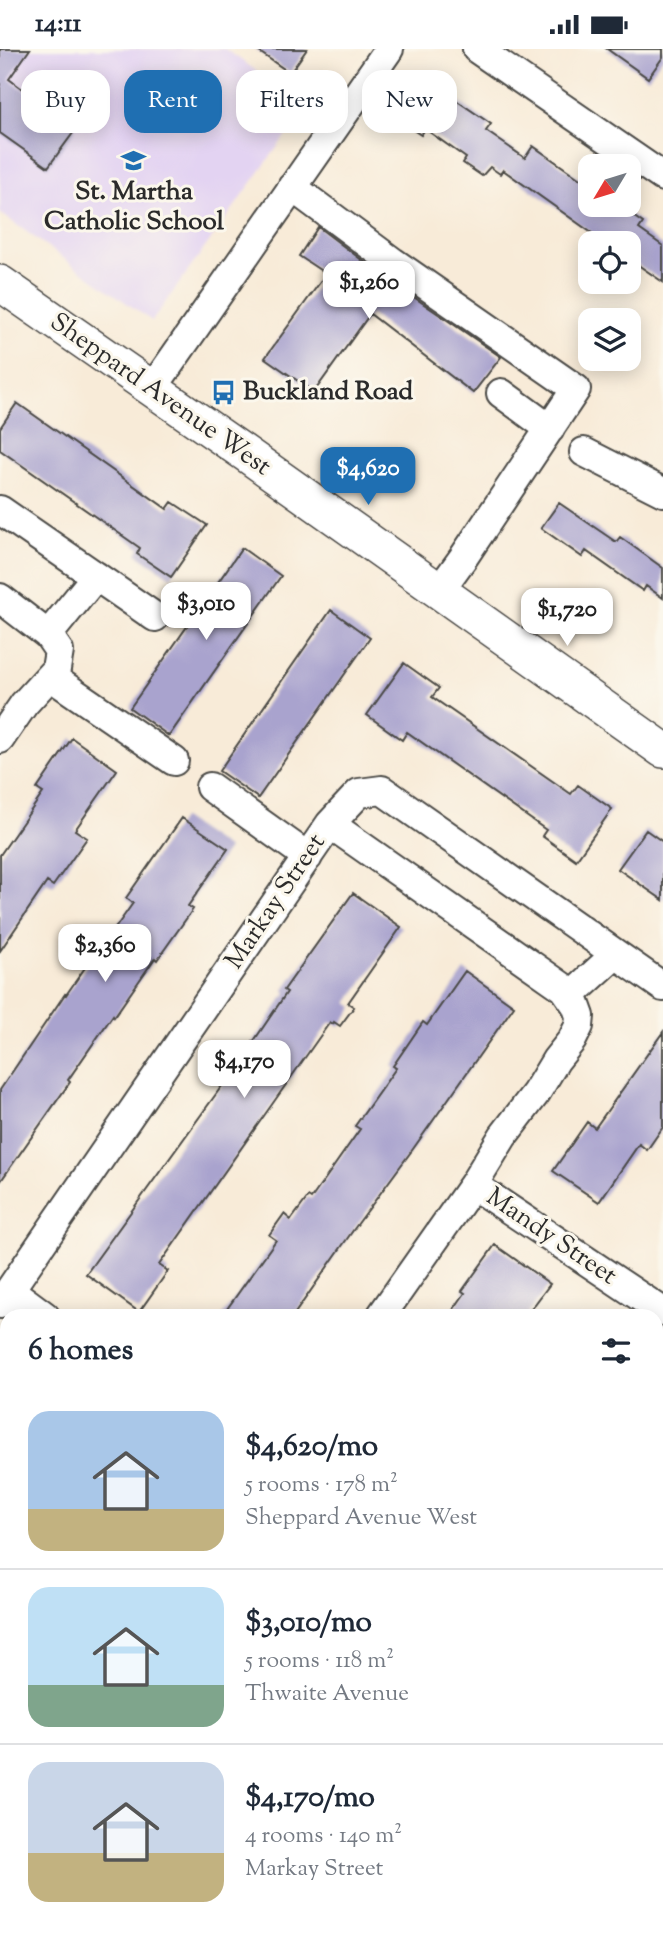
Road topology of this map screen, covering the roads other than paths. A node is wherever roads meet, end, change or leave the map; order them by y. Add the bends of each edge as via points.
1 (389, 49) edge
2 (477, 49) edge
3 (663, 177) edge
4 (292, 187) junction
5 (0, 283) edge
6 (152, 389) junction
7 (501, 393) dead end
8 (550, 429) junction
9 (584, 452) dead end
10 (663, 492) edge
11 (0, 510) edge
12 (96, 576) junction
13 (439, 591) junction
14 (0, 598) edge
15 (155, 617) dead end
16 (48, 635) junction
17 (50, 676) junction
18 (0, 739) edge
19 (663, 750) edge
20 (174, 761) dead end
21 (211, 787) dead end
22 (330, 824) junction
23 (308, 856) junction
24 (616, 954) junction
25 (663, 987) edge
26 (570, 996) junction
27 (473, 1185) junction
28 (5, 1297) edge
29 (30, 1309) edge
30 (386, 1309) edge
31 (657, 1309) edge

1 - 4 street
2 - 3 street
4 - 6 street
4 - 8 street via 576,389
5 - 6 main road, Sheppard Avenue West
6 - 13 main road, Sheppard Avenue West
7 - 8 street
8 - 13 street
9 - 10 street
11 - 12 street
12 - 15 street
12 - 16 street
13 - 19 main road, Sheppard Avenue West
14 - 16 street
16 - 17 street via 59,651
17 - 18 street
17 - 20 street
21 - 23 street
22 - 23 street, Markay Street
22 - 24 street via 359,793 382,790
22 - 26 street, Markay Street
23 - 28 street, Markay Street
24 - 25 street
24 - 26 street
26 - 27 street via 580,1016 572,1040
27 - 30 street
27 - 31 street, Mandy Street
28 - 29 street

